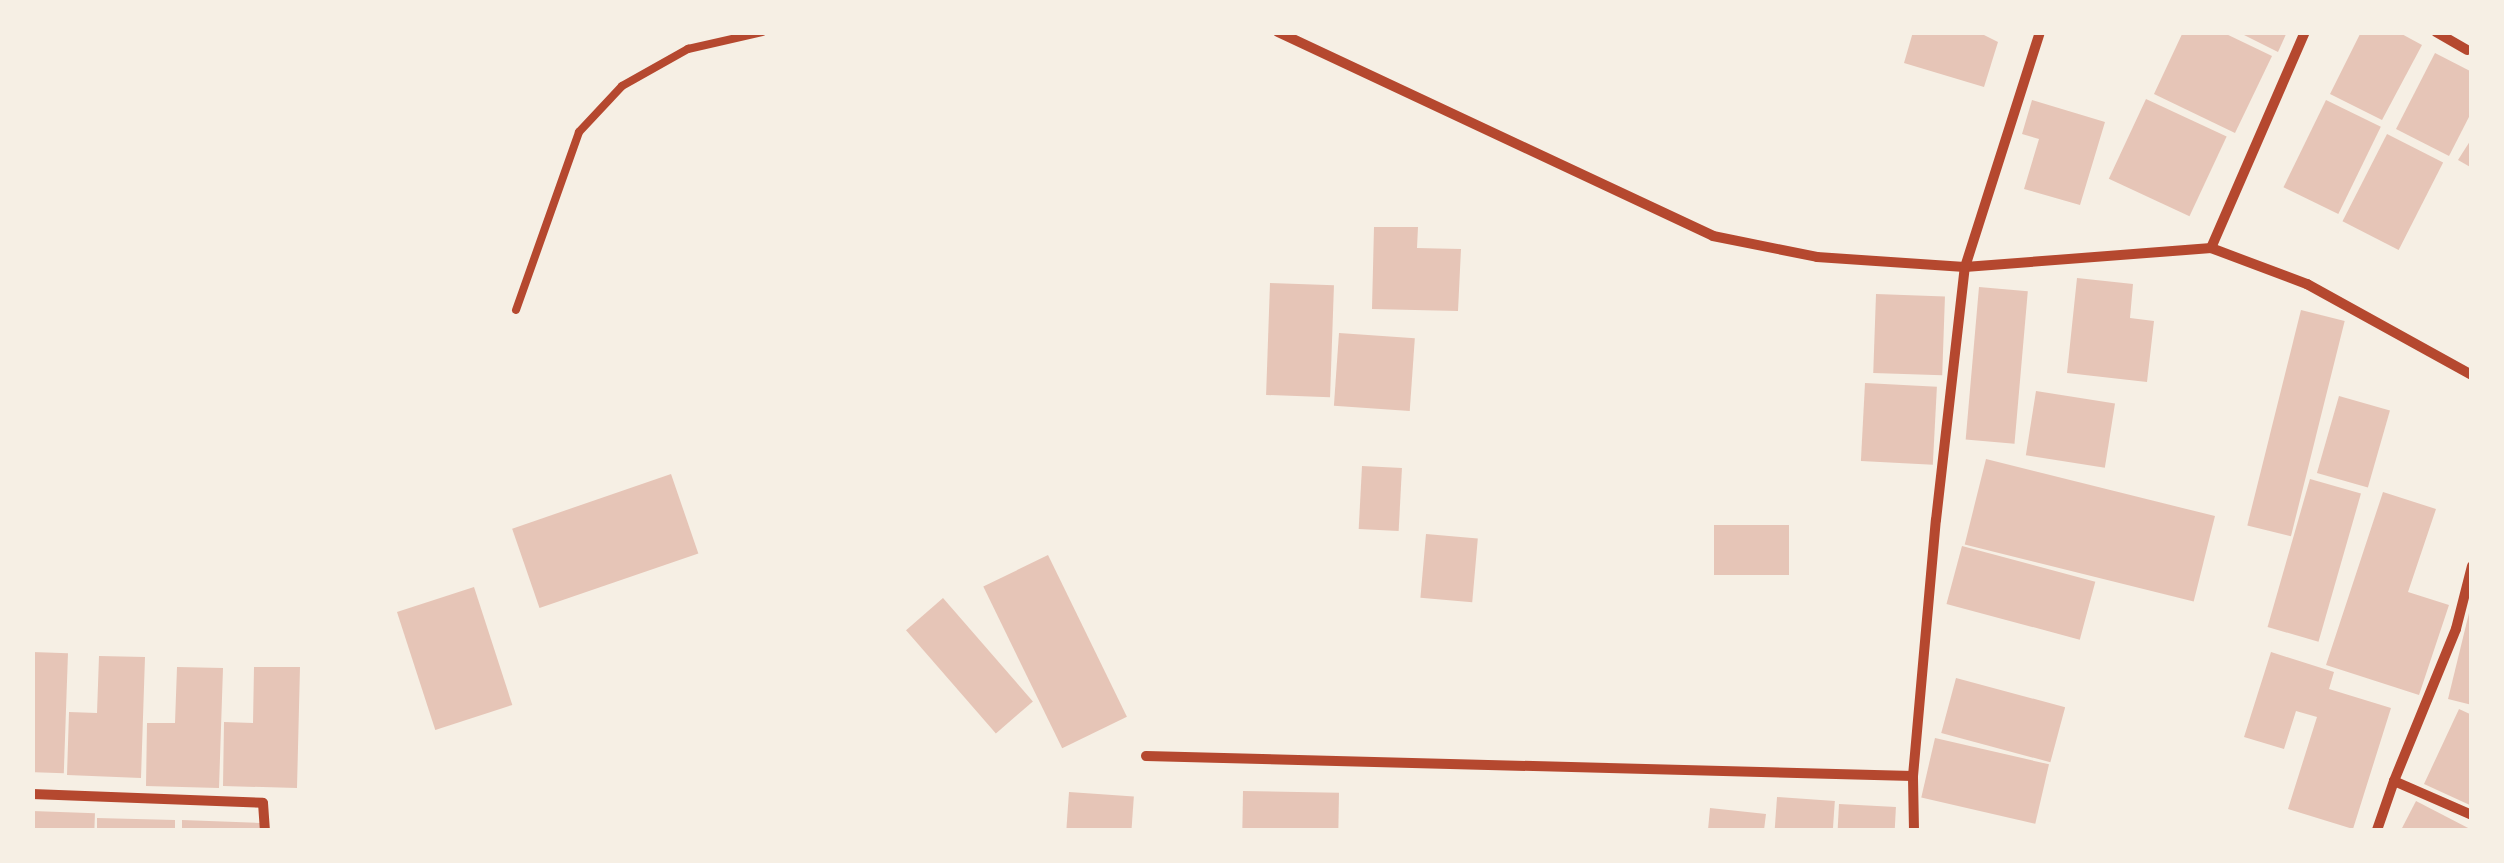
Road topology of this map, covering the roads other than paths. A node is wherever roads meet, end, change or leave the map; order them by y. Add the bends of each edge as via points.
1 (762, 32) edge
2 (1278, 32) edge
3 (2040, 32) edge
4 (2305, 32) edge
5 (2436, 32) edge
6 (2467, 50) dead end
7 (2211, 248) junction
8 (1965, 266) junction
9 (516, 310) dead end
10 (2472, 376) edge
11 (2472, 566) edge
12 (1146, 756) dead end
13 (1913, 776) junction
14 (2394, 781) junction
15 (32, 794) edge
16 (2472, 815) edge
17 (265, 830) edge
18 (1914, 830) edge
19 (2377, 830) edge

1 - 9 lane via 688,49 622,86 579,132
2 - 8 street via 1713,236 1817,257
3 - 8 street
4 - 7 street
5 - 6 street
7 - 8 street
7 - 10 street via 2307,284
8 - 13 street
11 - 14 street via 2456,628
12 - 13 street
13 - 18 street
14 - 16 street
14 - 19 street
15 - 17 street via 263,803

